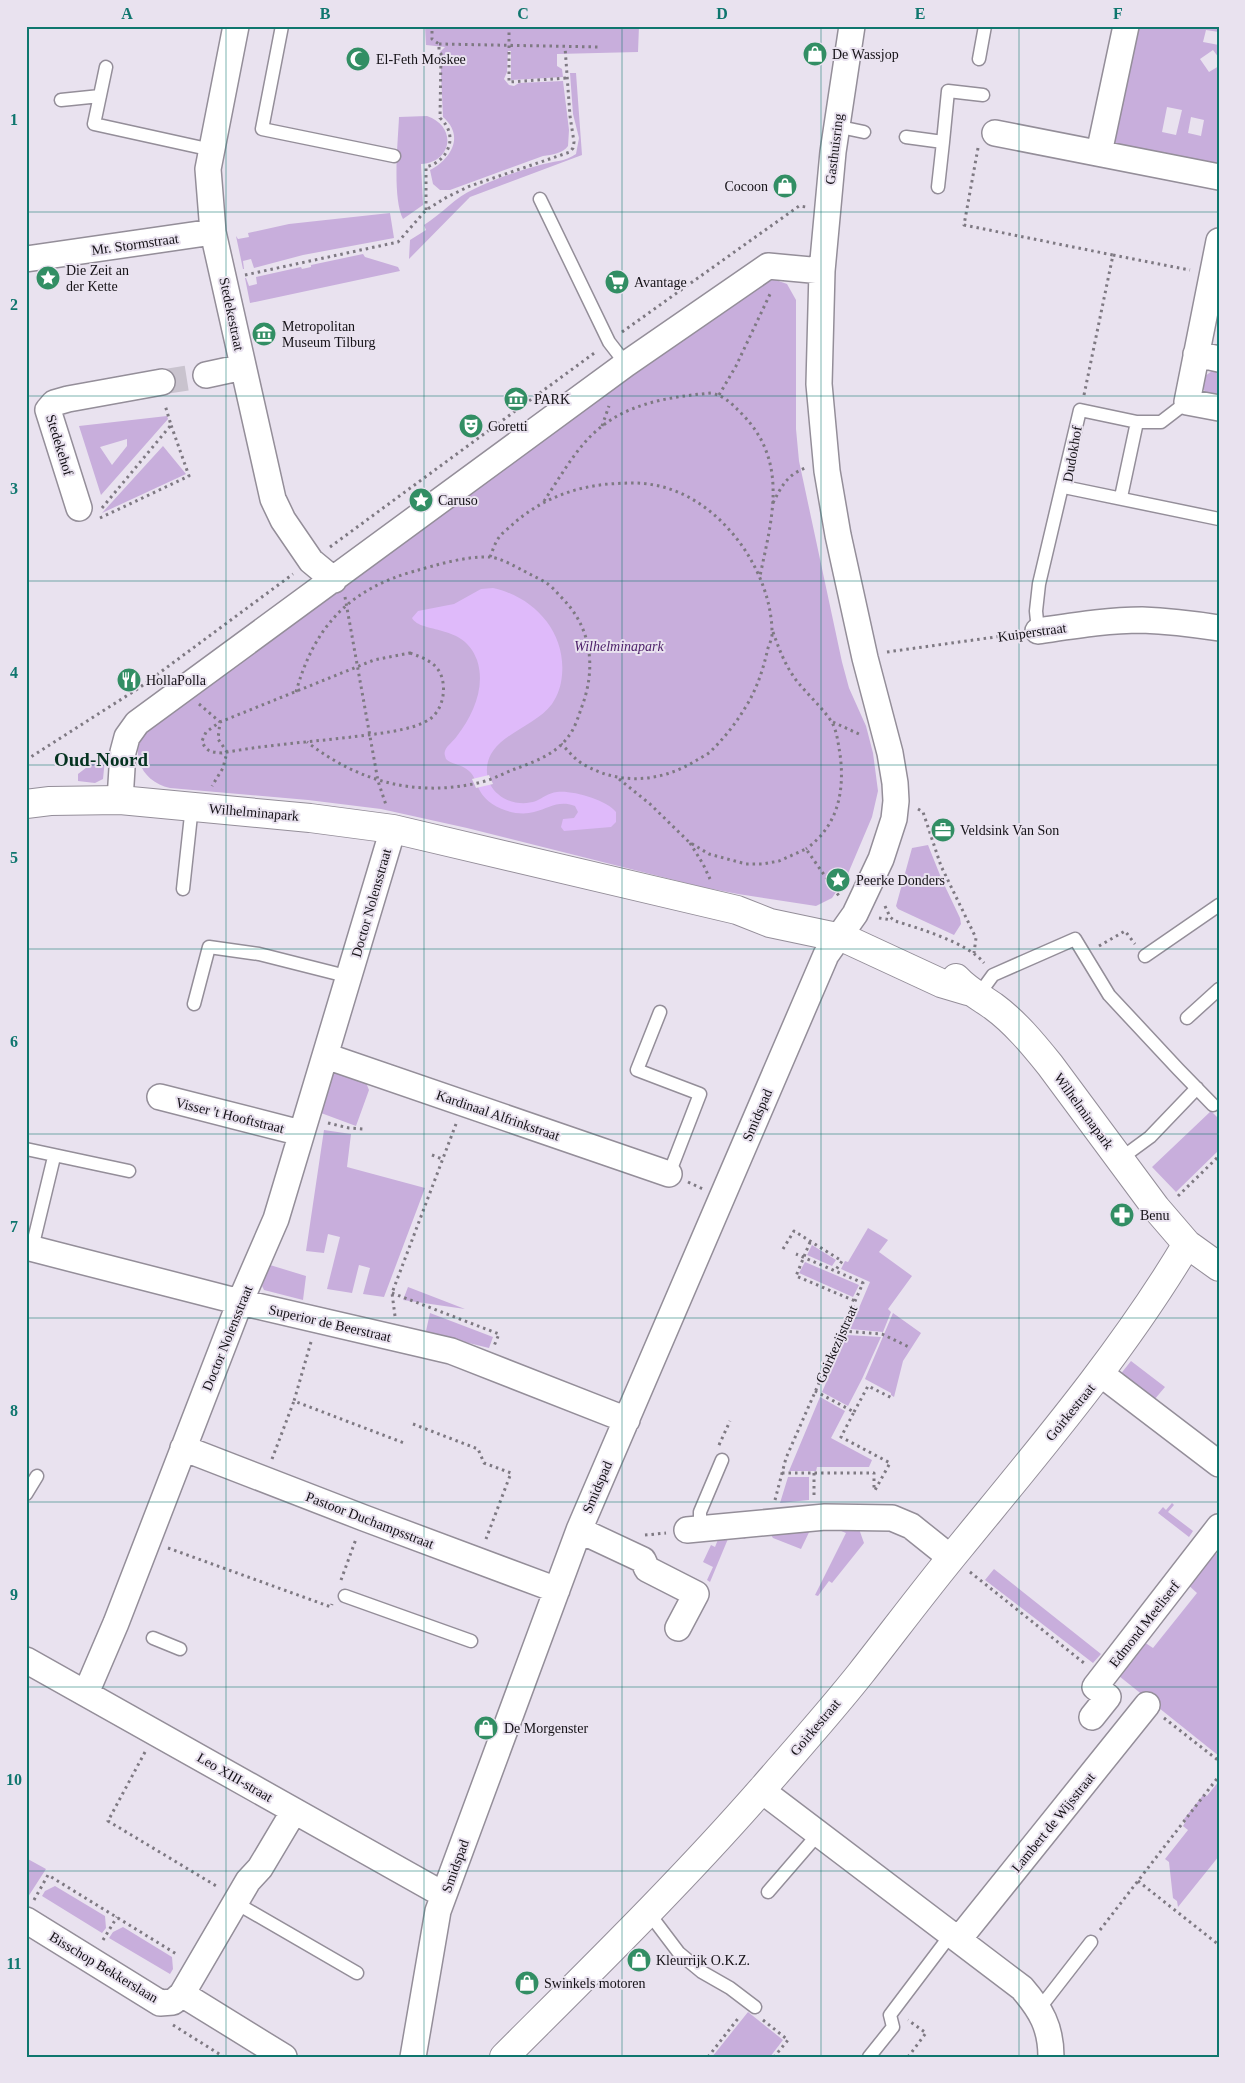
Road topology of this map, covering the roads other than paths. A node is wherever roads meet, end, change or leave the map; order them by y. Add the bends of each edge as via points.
1 (236, 26) edge
2 (282, 26) edge
3 (852, 26) edge
4 (985, 26) edge
5 (1126, 26) edge
6 (978, 59) dead end
7 (106, 67) dead end
8 (983, 95) dead end
9 (100, 96) junction
10 (60, 100) dead end
11 (845, 128) dead end
12 (864, 132) dead end
13 (995, 133) dead end
14 (906, 137) dead end
15 (942, 142) junction
16 (212, 150) junction
17 (1099, 153) junction
18 (394, 156) dead end
19 (1219, 177) edge
20 (938, 187) dead end
21 (540, 199) dead end
22 (213, 232) junction
23 (1219, 241) edge
24 (26, 259) edge
25 (822, 272) junction
26 (1208, 356) edge
27 (626, 364) junction
28 (243, 366) junction
29 (206, 375) tunnel mouth
30 (160, 382) tunnel mouth
31 (1187, 402) junction
32 (1219, 408) edge
33 (1137, 422) junction
34 (1064, 487) junction
35 (1120, 498) junction
36 (80, 508) dead end
37 (1219, 519) edge
38 (334, 580) junction
39 (1219, 628) edge
40 (1038, 631) joint
41 (120, 800) junction
42 (26, 804) edge
43 (192, 806) junction
44 (393, 829) junction
45 (183, 889) dead end
46 (1219, 906) edge
47 (842, 921) junction
48 (1145, 956) road end
49 (350, 977) junction
50 (1219, 989) edge
51 (973, 994) junction
52 (194, 1004) dead end
53 (660, 1012) dead end
54 (1187, 1018) dead end
55 (326, 1056) junction
56 (1197, 1088) junction
57 (160, 1097) dead end
58 (1214, 1105) dead end
59 (304, 1125) junction
60 (26, 1149) edge
61 (54, 1157) junction
62 (1120, 1159) junction
63 (129, 1171) dead end
64 (669, 1174) joint
65 (1187, 1244) junction
66 (29, 1248) edge
67 (1219, 1267) edge
68 (240, 1302) junction
69 (1101, 1374) junction
70 (627, 1420) junction
71 (183, 1448) junction
72 (722, 1460) dead end
73 (1219, 1464) edge
74 (37, 1476) dead end
75 (26, 1494) edge
76 (1219, 1527) edge
77 (579, 1530) junction
78 (693, 1530) joint
79 (951, 1558) junction
80 (557, 1590) junction
81 (339, 1597) road end
82 (678, 1628) dead end
83 (153, 1638) dead end
84 (471, 1641) dead end
85 (180, 1649) dead end
86 (26, 1660) edge
87 (86, 1693) junction
88 (1147, 1704) dead end
89 (1092, 1717) dead end
90 (761, 1790) junction
91 (294, 1811) junction
92 (820, 1834) junction
93 (768, 1892) dead end
94 (444, 1894) junction
95 (230, 1897) junction
96 (28, 1912) edge
97 (648, 1912) junction
98 (955, 1936) junction
99 (1091, 1942) road end
100 (357, 1973) dead end
101 (175, 1998) junction
102 (1039, 2008) junction
103 (756, 2012) road end
104 (284, 2057) edge
105 (413, 2057) edge
106 (504, 2057) edge
107 (870, 2057) edge
108 (1051, 2057) edge

1 - 16 street, Stedekestraat
2 - 18 lane via 262,129
3 - 25 street, Gasthuisring via 836,132
4 - 6 lane
5 - 17 street
7 - 9 lane
8 - 15 lane via 948,91
9 - 10 lane
9 - 16 lane via 94,124
11 - 12 lane
13 - 17 street
14 - 15 lane
15 - 20 lane
16 - 22 street, Stedekestraat via 208,169
17 - 19 street
21 - 27 lane via 609,342
22 - 24 street, Mr. Stormstraat
22 - 28 street, Stedekestraat
23 - 26 street
25 - 27 street via 768,266
25 - 47 street via 819,375 827,471 838,535 895,783 894,818 881,859 855,914
26 - 31 street
27 - 38 street
28 - 29 street
28 - 38 street, Stedekestraat via 273,499 311,561
30 - 36 street, Stedekehof via 68,399 54,403 48,410
31 - 32 street
31 - 33 lane via 1161,422
33 - 34 lane, Dudokhof via 1080,410
33 - 35 lane
34 - 35 lane, Dudokhof
34 - 40 lane via 1040,584 1036,611
35 - 37 lane, Dudokhof
38 - 41 street via 137,723 127,737 123,752
39 - 40 street, Kuiperstraat via 1141,620
41 - 42 street, Wilhelminapark
41 - 43 street, Wilhelminapark
43 - 44 street, Wilhelminapark
43 - 45 lane
44 - 47 street, Wilhelminapark via 738,910 770,923
44 - 49 street, Doctor Nolensstraat
46 - 48 lane
47 - 51 street, Wilhelminapark via 866,947
47 - 70 street, Smidspad
49 - 52 lane via 260,954 209,947
49 - 55 street, Doctor Nolensstraat
50 - 54 lane
51 - 56 lane via 993,975 1075,939 1109,995
51 - 62 street, Wilhelminapark via 993,1006 1033,1044
53 - 64 lane via 637,1070 700,1094
55 - 59 street, Doctor Nolensstraat
55 - 64 street, Kardinaal Alfrinkstraat
56 - 58 lane
56 - 62 lane via 1150,1137
57 - 59 street, Visser 't Hooftstraat
59 - 68 street, Doctor Nolensstraat via 276,1219
60 - 61 lane
61 - 63 lane
61 - 66 lane
62 - 65 street, Wilhelminapark
65 - 67 street, Wilhelminapark
65 - 69 street, Goirkestraat via 1158,1294
66 - 68 street, Superior de Beerstraat
68 - 70 street, Superior de Beerstraat via 451,1351
68 - 71 street, Doctor Nolensstraat
69 - 73 street, Goirkestraat
69 - 79 street, Goirkestraat
70 - 77 street, Smidspad
71 - 80 street, Pastoor Duchampsstraat
71 - 87 street, Doctor Nolensstraat via 121,1625
72 - 78 lane
74 - 75 lane
76 - 89 street, Edmond Meeliserf via 1095,1687 1108,1697
77 - 80 street, Smidspad
77 - 82 street via 644,1560 647,1569 696,1594
78 - 79 street via 825,1516 892,1518 911,1526
79 - 90 street, Goirkestraat via 859,1675
80 - 94 street, Smidspad via 525,1662
81 - 84 lane
83 - 85 lane
86 - 87 street, Leo XIII-straat
87 - 91 street, Leo XIII-straat
88 - 98 street, Lambert de Wijsstraat
90 - 92 street
90 - 97 street, Goirkestraat
91 - 94 street, Leo XIII-straat
91 - 95 street via 260,1868
92 - 93 lane
92 - 98 street
94 - 105 street, Smidspad via 438,1911
95 - 100 lane
95 - 101 street via 198,1967
96 - 101 street, Bisschop Bekkerslaan via 91,1960 160,2003
97 - 103 lane via 679,1953 702,1972 730,1988
97 - 106 street, Goirkestraat
98 - 102 street via 1022,1988
98 - 107 lane via 890,2015 893,2027
99 - 102 lane
101 - 104 street, Bisschop Bekkerslaan
102 - 108 street via 1048,2030

